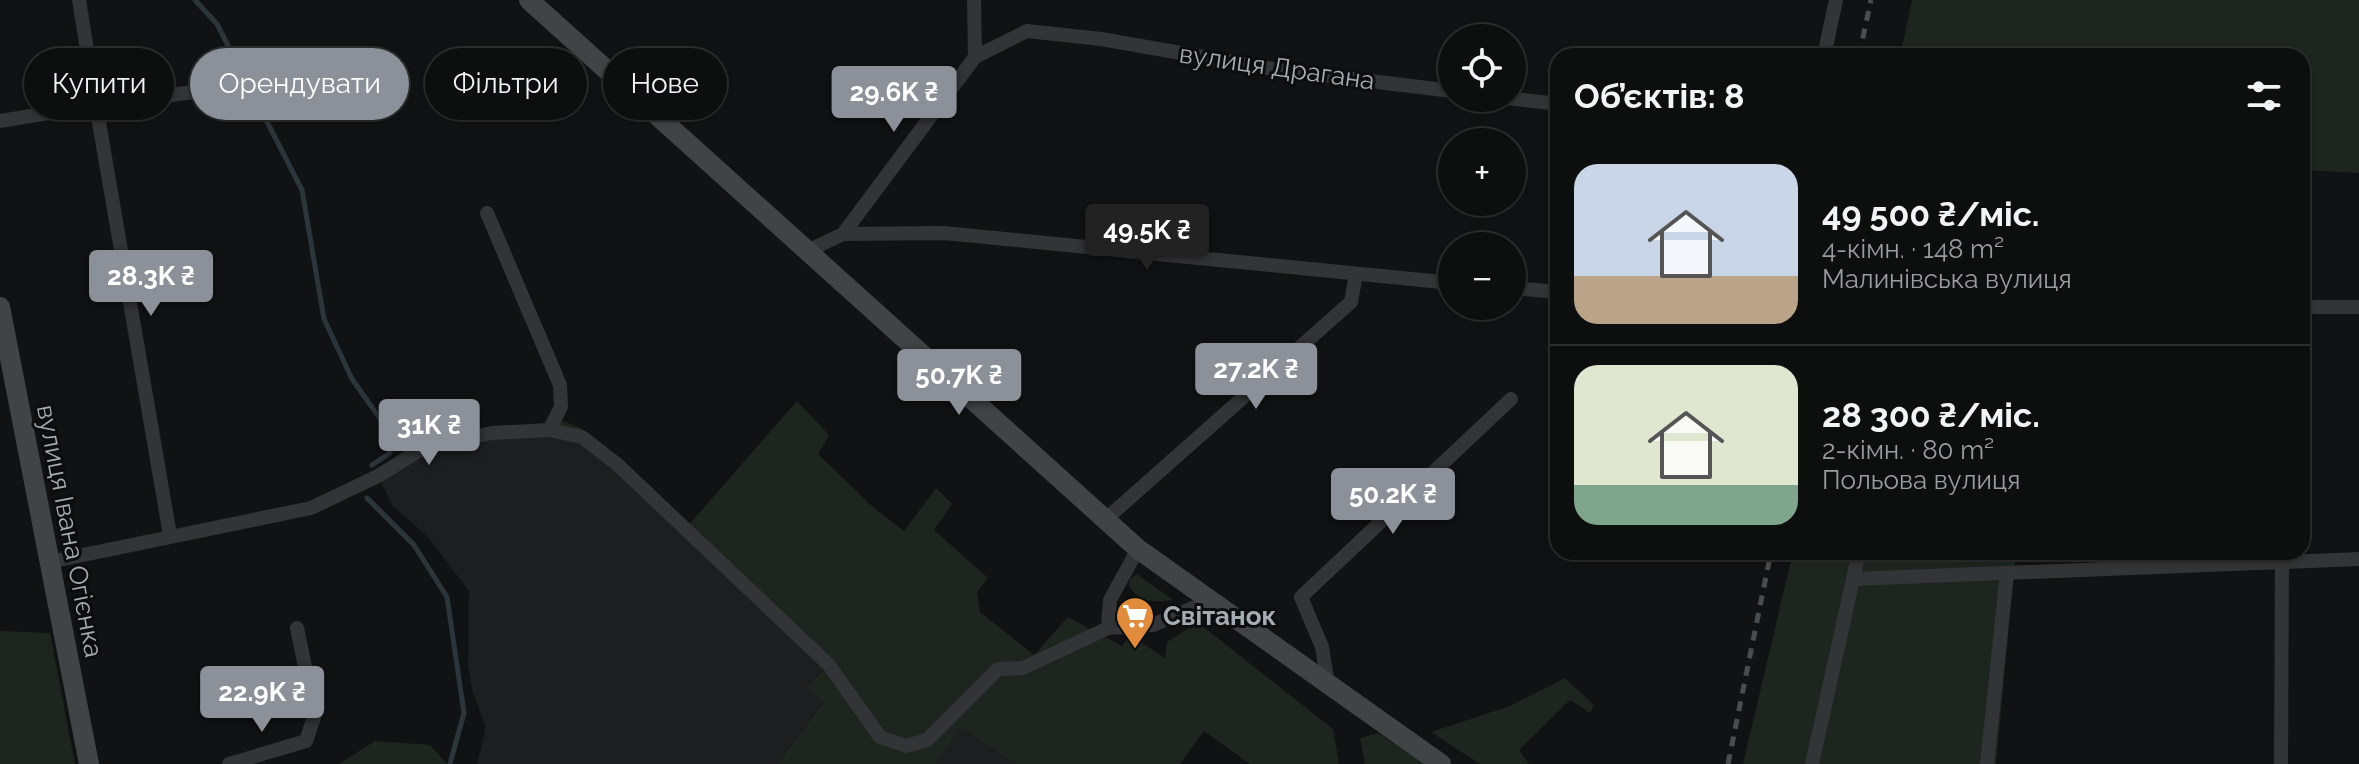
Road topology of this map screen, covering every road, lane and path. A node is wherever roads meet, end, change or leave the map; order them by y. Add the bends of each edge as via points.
1 (79, 0) edge
2 (529, 0) edge
3 (974, 0) edge
4 (1836, 0) edge
5 (87, 48) edge
6 (1826, 48) edge
7 (975, 57) junction
8 (1438, 89) edge
9 (1526, 100) edge
10 (1550, 103) edge
11 (24, 117) edge
12 (99, 120) edge
13 (0, 121) edge
14 (487, 213) dead end
15 (843, 234) junction
16 (807, 251) junction
17 (1356, 274) junction
18 (1438, 282) edge
19 (1526, 289) edge
20 (1550, 291) edge
21 (0, 307) edge
22 (2310, 307) edge
23 (2359, 307) edge
24 (1511, 399) dead end
25 (549, 430) junction
26 (1106, 519) junction
27 (170, 535) junction
28 (1138, 549) junction
29 (2310, 559) edge
30 (2359, 559) edge
31 (1857, 560) edge
32 (2262, 560) edge
33 (2282, 560) edge
34 (49, 562) junction
35 (2007, 573) junction
36 (1853, 579) junction
37 (1209, 601) junction
38 (297, 628) dead end
39 (1108, 628) junction
40 (1328, 685) junction
41 (89, 764) edge
42 (229, 764) edge
43 (1441, 764) edge
44 (1812, 764) edge
45 (1987, 764) edge
46 (2281, 764) edge

1 - 5 street
2 - 16 street
3 - 7 street
4 - 6 street
7 - 8 street, вулиця Драгана via 1027,31
7 - 15 street
9 - 10 street
11 - 13 street
12 - 27 street
14 - 25 street via 560,385 561,407
15 - 16 street
15 - 17 street via 944,233
16 - 26 street
17 - 18 street
17 - 26 street via 1351,302
19 - 20 street
21 - 34 street, вулиця Івана Огієнка
22 - 23 street
24 - 40 street via 1301,597 1322,647
25 - 27 street via 492,433 425,447 311,508
25 - 39 street via 582,437 618,465 829,665 880,737 906,746 927,740 998,669 1023,668
26 - 28 street
27 - 34 street
28 - 37 street
28 - 39 street via 1110,600
29 - 30 street
31 - 36 street
32 - 35 street
33 - 46 street
34 - 41 street, вулиця Івана Огієнка
35 - 36 street
35 - 45 street
36 - 44 street
37 - 39 street via 1153,625
37 - 40 street
38 - 42 street via 315,714 306,741
40 - 43 street

